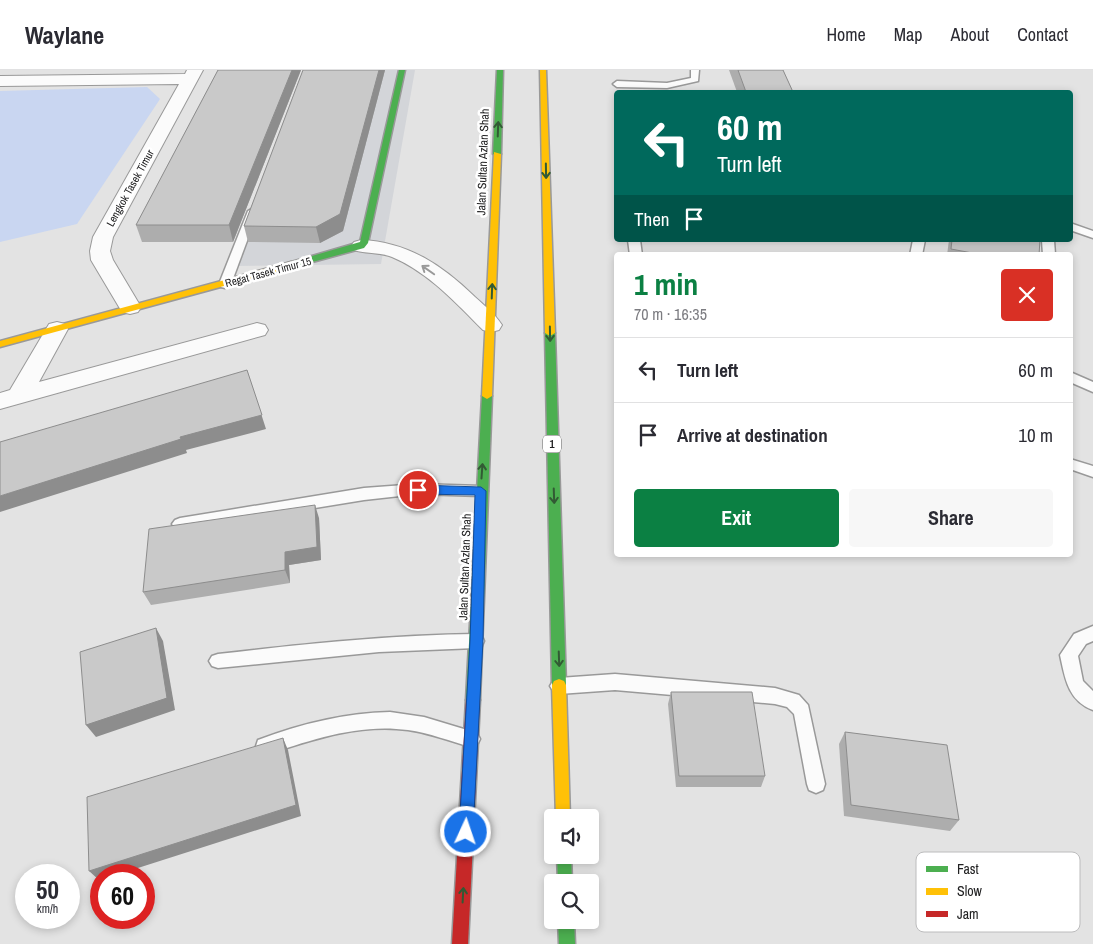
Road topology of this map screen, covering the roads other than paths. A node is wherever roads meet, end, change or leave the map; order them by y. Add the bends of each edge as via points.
1 (402, 70) edge
2 (500, 70) edge
3 (543, 70) edge
4 (695, 70) edge
5 (193, 75) edge
6 (0, 81) edge
7 (617, 85) edge
8 (256, 200) edge
9 (1073, 227) edge
10 (1093, 235) edge
11 (360, 246) junction
12 (225, 284) junction
13 (130, 307) junction
14 (491, 325) junction
15 (57, 329) junction
16 (257, 330) dead end
17 (0, 344) edge
18 (1073, 378) edge
19 (1093, 388) edge
20 (9, 399) edge
21 (1073, 465) edge
22 (1093, 472) edge
23 (481, 491) junction
24 (180, 524) edge
25 (1093, 633) edge
26 (476, 641) junction
27 (218, 661) dead end
28 (560, 686) junction
29 (1093, 702) edge
30 (471, 739) junction
31 (244, 753) edge
32 (816, 784) dead end
33 (563, 809) edge
34 (566, 929) edge
35 (460, 944) edge
36 (567, 944) edge

1 - 11 main road via 364,243
14 -> 2 main road, Jalan Sultan Azlan Shah
3 -> 28 main road, 1
4 - 7 lane via 695,79 690,82
5 - 6 street
5 - 13 street, Lengkok Tasek Timur via 103,237 102,260
8 - 12 lane
9 - 10 lane
11 - 12 main road, Regat Tasek Timur 15
14 -> 11 street via 454,290 416,261 387,249
12 - 13 main road, Regat Tasek Timur 15
13 - 15 main road, Regat Tasek Timur 15
23 -> 14 main road, Jalan Sultan Azlan Shah
15 - 17 main road, Regat Tasek Timur 15
15 - 20 street
16 - 20 street
18 - 19 lane
21 - 22 lane
23 - 24 lane via 418,490 364,494
23 - 26 main road, Jalan Sultan Azlan Shah
25 - 29 lane via 1080,639 1069,655 1076,685
26 - 27 lane via 380,644
26 - 30 main road, Jalan Sultan Azlan Shah
28 - 32 lane via 614,682 766,695 793,701 802,710
28 - 33 main road, 1
30 - 31 lane via 406,721 369,721 310,732
35 -> 30 main road, Jalan Sultan Azlan Shah
34 - 36 main road

